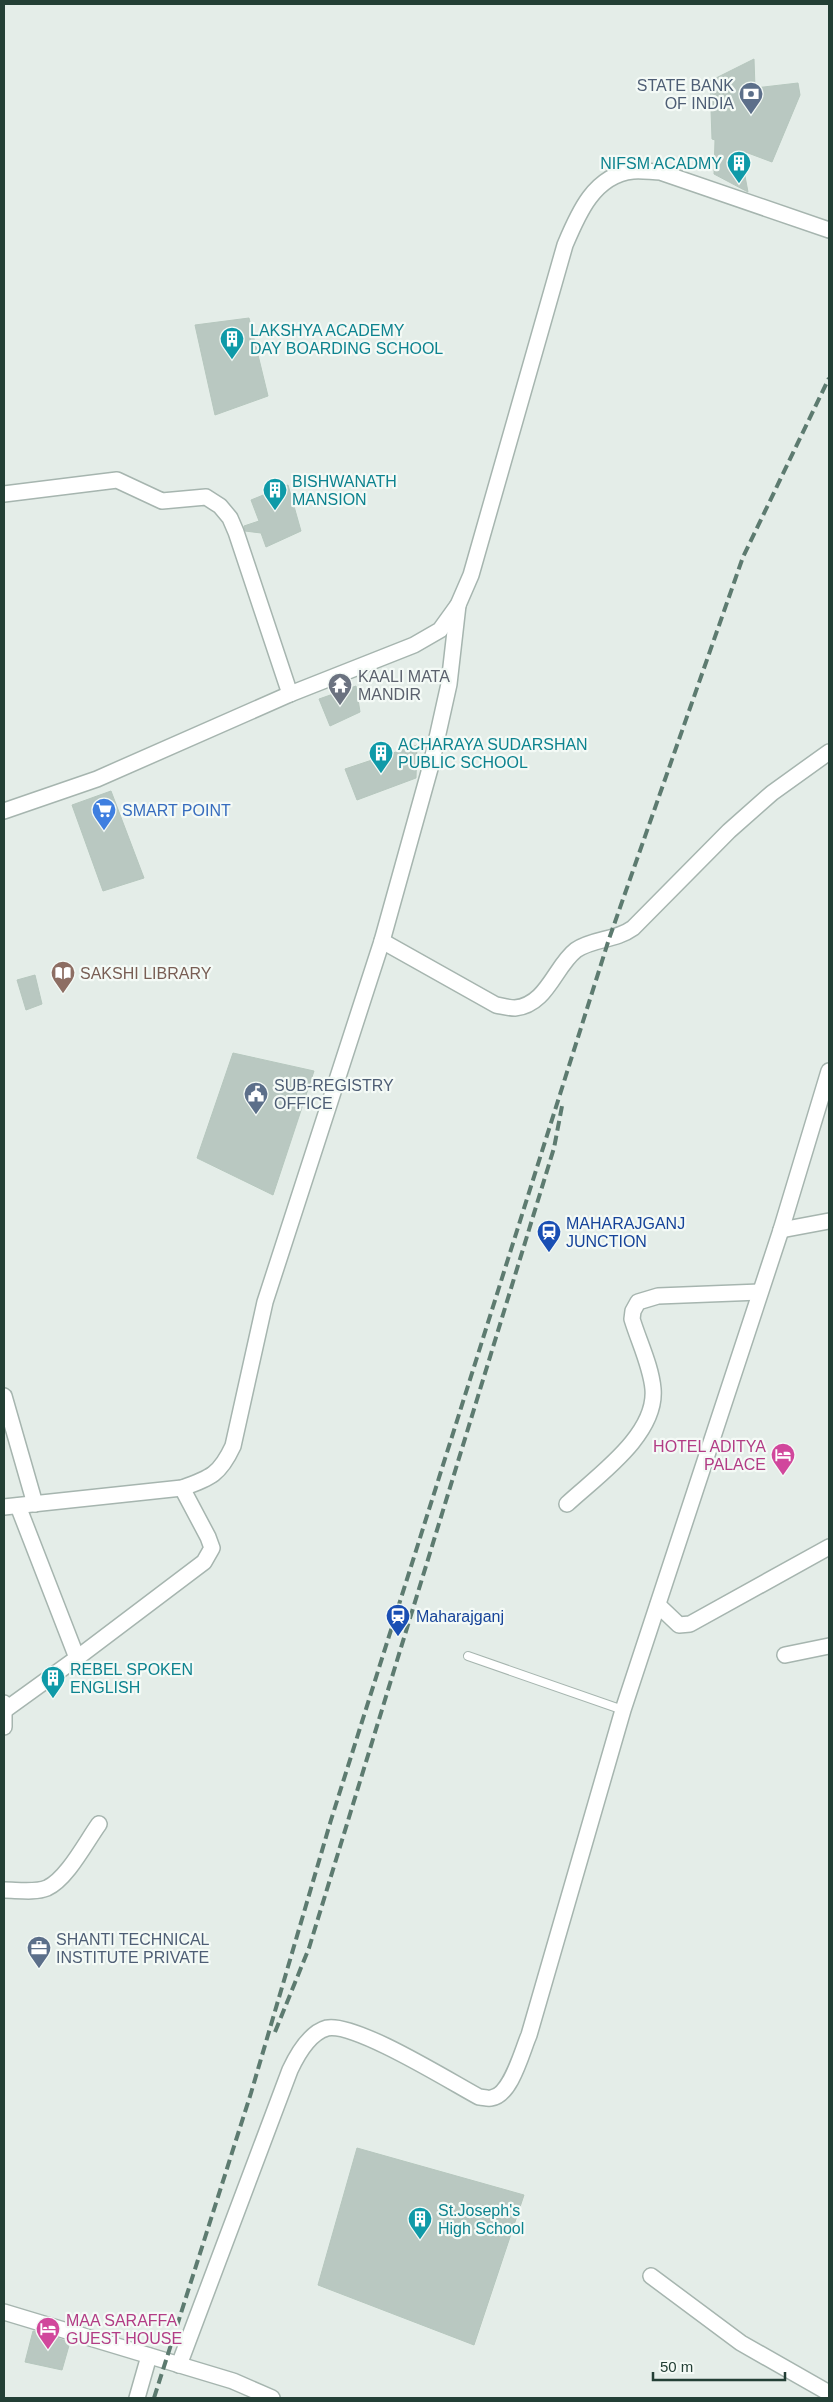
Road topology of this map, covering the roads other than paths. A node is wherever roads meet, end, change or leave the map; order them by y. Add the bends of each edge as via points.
1 (829, 230) edge
2 (4, 494) edge
3 (458, 605) junction
4 (290, 694) junction
5 (829, 752) edge
6 (4, 810) edge
7 (382, 941) junction
8 (829, 1071) edge
9 (829, 1221) edge
10 (781, 1230) junction
11 (760, 1292) junction
12 (4, 1396) edge
13 (182, 1488) junction
14 (35, 1504) junction
15 (567, 1504) dead end
16 (11, 1506) edge
17 (829, 1547) edge
18 (658, 1605) junction
19 (829, 1646) edge
20 (785, 1655) dead end
21 (468, 1656) dead end
22 (77, 1658) junction
23 (4, 1706) edge
24 (623, 1710) junction
25 (4, 1727) edge
26 (99, 1824) dead end
27 (4, 1890) edge
28 (650, 2276) dead end
29 (4, 2312) edge
30 (149, 2356) junction
31 (179, 2365) junction
32 (829, 2393) edge
33 (136, 2398) edge
34 (272, 2398) edge

1 - 3 street via 660,172 632,171 610,179 591,194 565,245 471,575
2 - 4 street via 117,480 162,501 206,497 220,506 236,532
3 - 4 street via 440,630 414,645
3 - 7 street via 442,723
4 - 6 street via 97,779
5 - 7 street via 772,793 633,928 622,936 592,942 576,950 564,962 550,986 532,1001 516,1008 496,1005
7 - 13 street via 265,1302 233,1446 224,1467 204,1481
8 - 10 street
9 - 10 street
10 - 11 street
11 - 15 street via 658,1296 638,1302 632,1319 653,1389 648,1418 627,1449
11 - 18 street
12 - 14 street
13 - 14 street
13 - 22 street via 212,1548 204,1562
14 - 16 street
16 - 22 street
17 - 18 street via 690,1624 680,1625
18 - 24 street
19 - 20 street
21 - 24 lane
22 - 23 street
23 - 25 street
24 - 31 street via 528,2035 510,2083 502,2093 492,2098 479,2097 365,2036 327,2028 312,2037 299,2051 290,2070
26 - 27 street via 54,1884 36,1890
28 - 32 street via 741,2343
29 - 30 street
30 - 31 street
30 - 33 street
31 - 34 street

